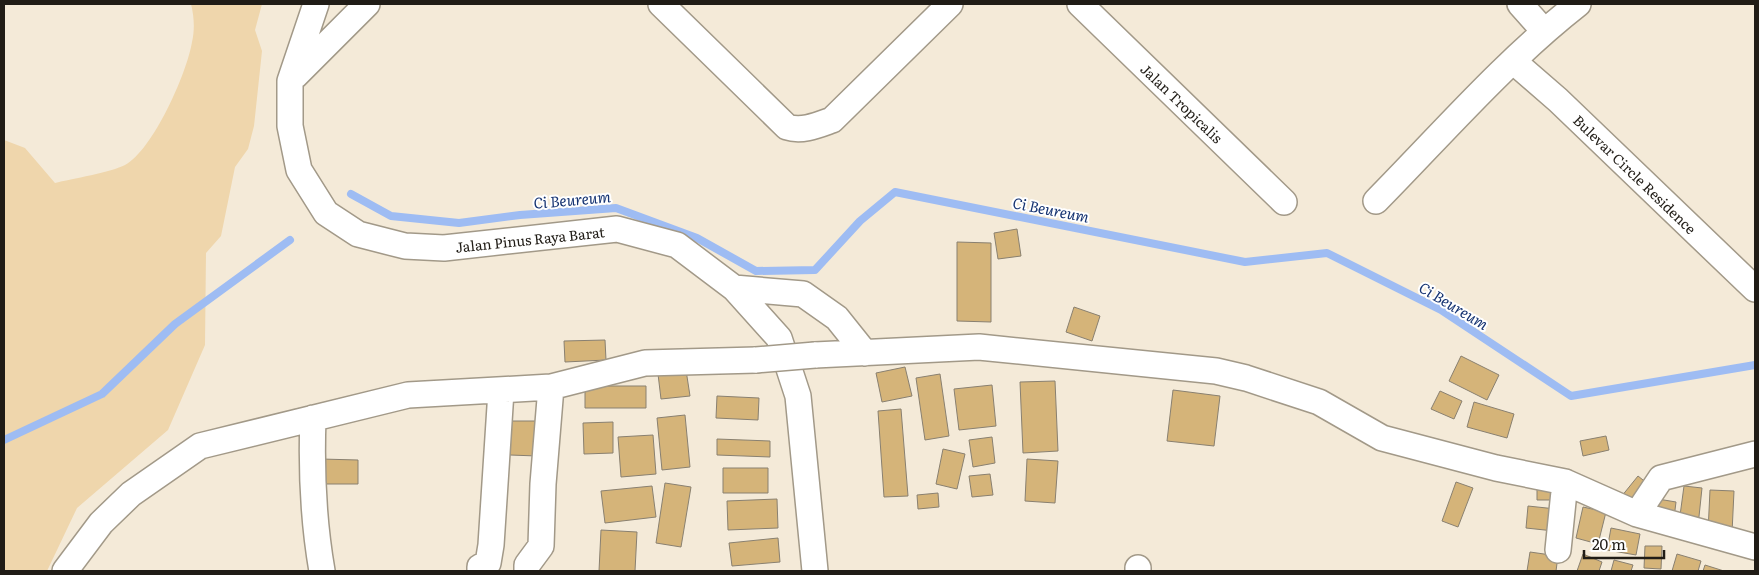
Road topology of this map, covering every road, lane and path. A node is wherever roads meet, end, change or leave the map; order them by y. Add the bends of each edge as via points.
1 (316, 4) edge
2 (367, 4) edge
3 (661, 4) edge
4 (950, 4) edge
5 (1080, 4) edge
6 (1520, 4) edge
7 (1578, 4) edge
8 (1544, 31) junction
9 (1513, 61) junction
10 (290, 81) junction
11 (1376, 201) dead end
12 (1284, 202) dead end
13 (734, 288) junction
14 (1755, 289) edge
15 (865, 353) junction
16 (551, 387) junction
17 (501, 391) junction
18 (313, 418) junction
19 (1755, 454) edge
20 (1565, 482) junction
21 (1637, 514) junction
22 (1755, 547) edge
23 (1558, 550) dead end
24 (65, 571) edge
25 (322, 571) edge
26 (480, 571) edge
27 (527, 571) edge
28 (815, 571) edge

1 - 10 street, Jalan Pinus Raya Barat
2 - 10 street
3 - 4 street via 787,127 793,129 832,120
5 - 12 street, Jalan Tropicalis
6 - 8 street
7 - 8 street
8 - 9 street
9 - 11 street
9 - 14 street, Bulevar Circle Residence
10 - 13 street, Jalan Pinus Raya Barat via 290,126 299,170 326,213 358,234 405,246 444,248 617,229 677,245
13 - 15 street via 804,294 837,318
13 - 28 street, Jalan Pinus Raya Barat via 779,338 798,396
15 - 16 street, bridge via 645,363
15 - 20 street via 979,347 1216,371 1319,402 1382,438 1496,468
16 - 17 street
16 - 27 street via 541,546 527,565
17 - 18 street via 408,394
17 - 26 street via 491,544 488,563 480,567
18 - 24 street via 200,446 131,494 100,523
18 - 25 street via 311,476
19 - 21 street via 1661,478
20 - 21 street
20 - 23 street
21 - 22 street

